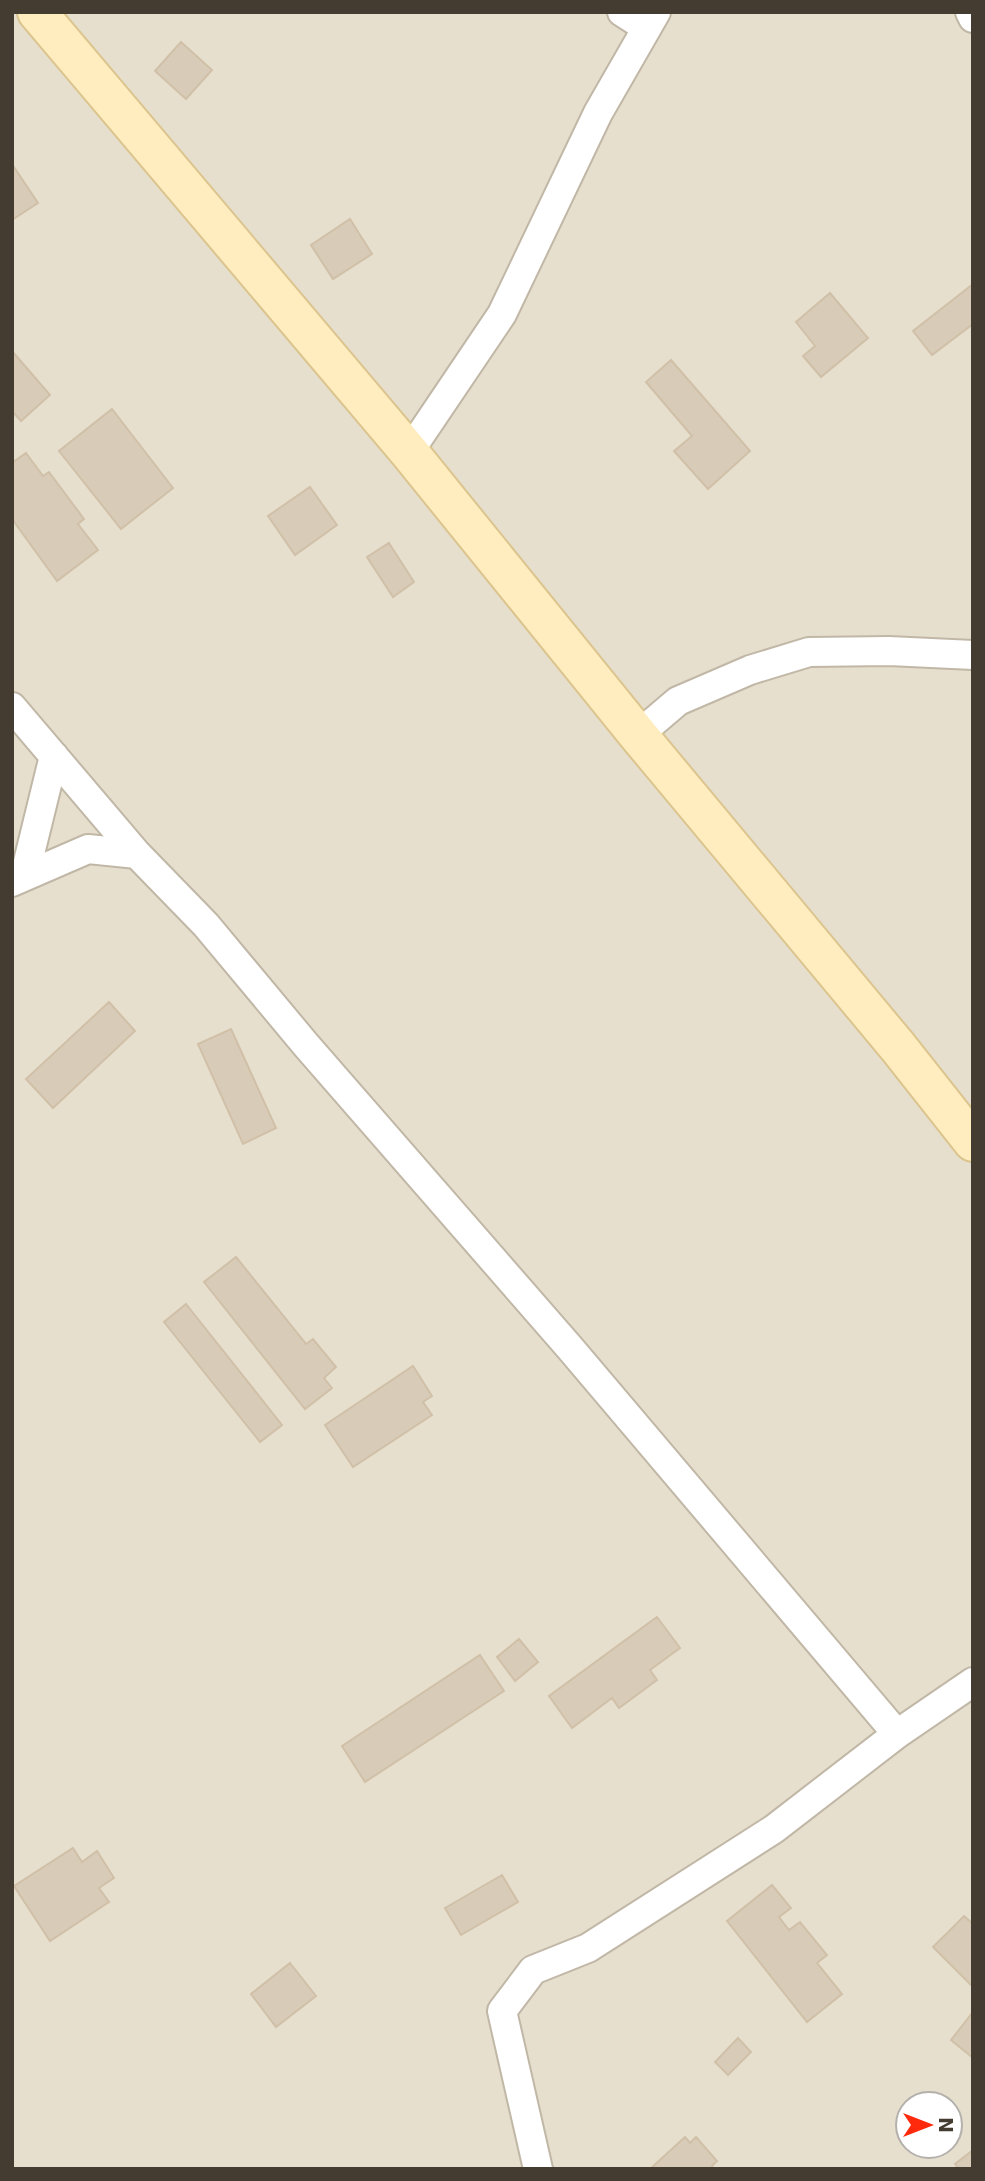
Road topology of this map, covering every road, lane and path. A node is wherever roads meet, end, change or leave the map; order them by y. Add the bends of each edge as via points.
1 (37, 12) edge
2 (622, 12) edge
3 (970, 12) edge
4 (973, 18) edge
5 (651, 20) edge
6 (408, 452) junction
7 (973, 655) edge
8 (12, 707) edge
9 (638, 734) junction
10 (54, 756) junction
11 (137, 855) junction
12 (19, 878) edge
13 (973, 1142) edge
14 (973, 1682) edge
15 (897, 1734) junction
16 (538, 2169) edge

1 - 6 street
2 - 5 street
3 - 4 street
5 - 6 street via 598,113 502,314
6 - 9 street
7 - 9 street via 809,652 750,670 678,701
8 - 10 street
9 - 13 street
10 - 11 street
10 - 12 street
11 - 12 street via 88,849
11 - 15 street via 206,925
14 - 15 street
15 - 16 street via 763,1836 588,1948 533,1970 502,2011

